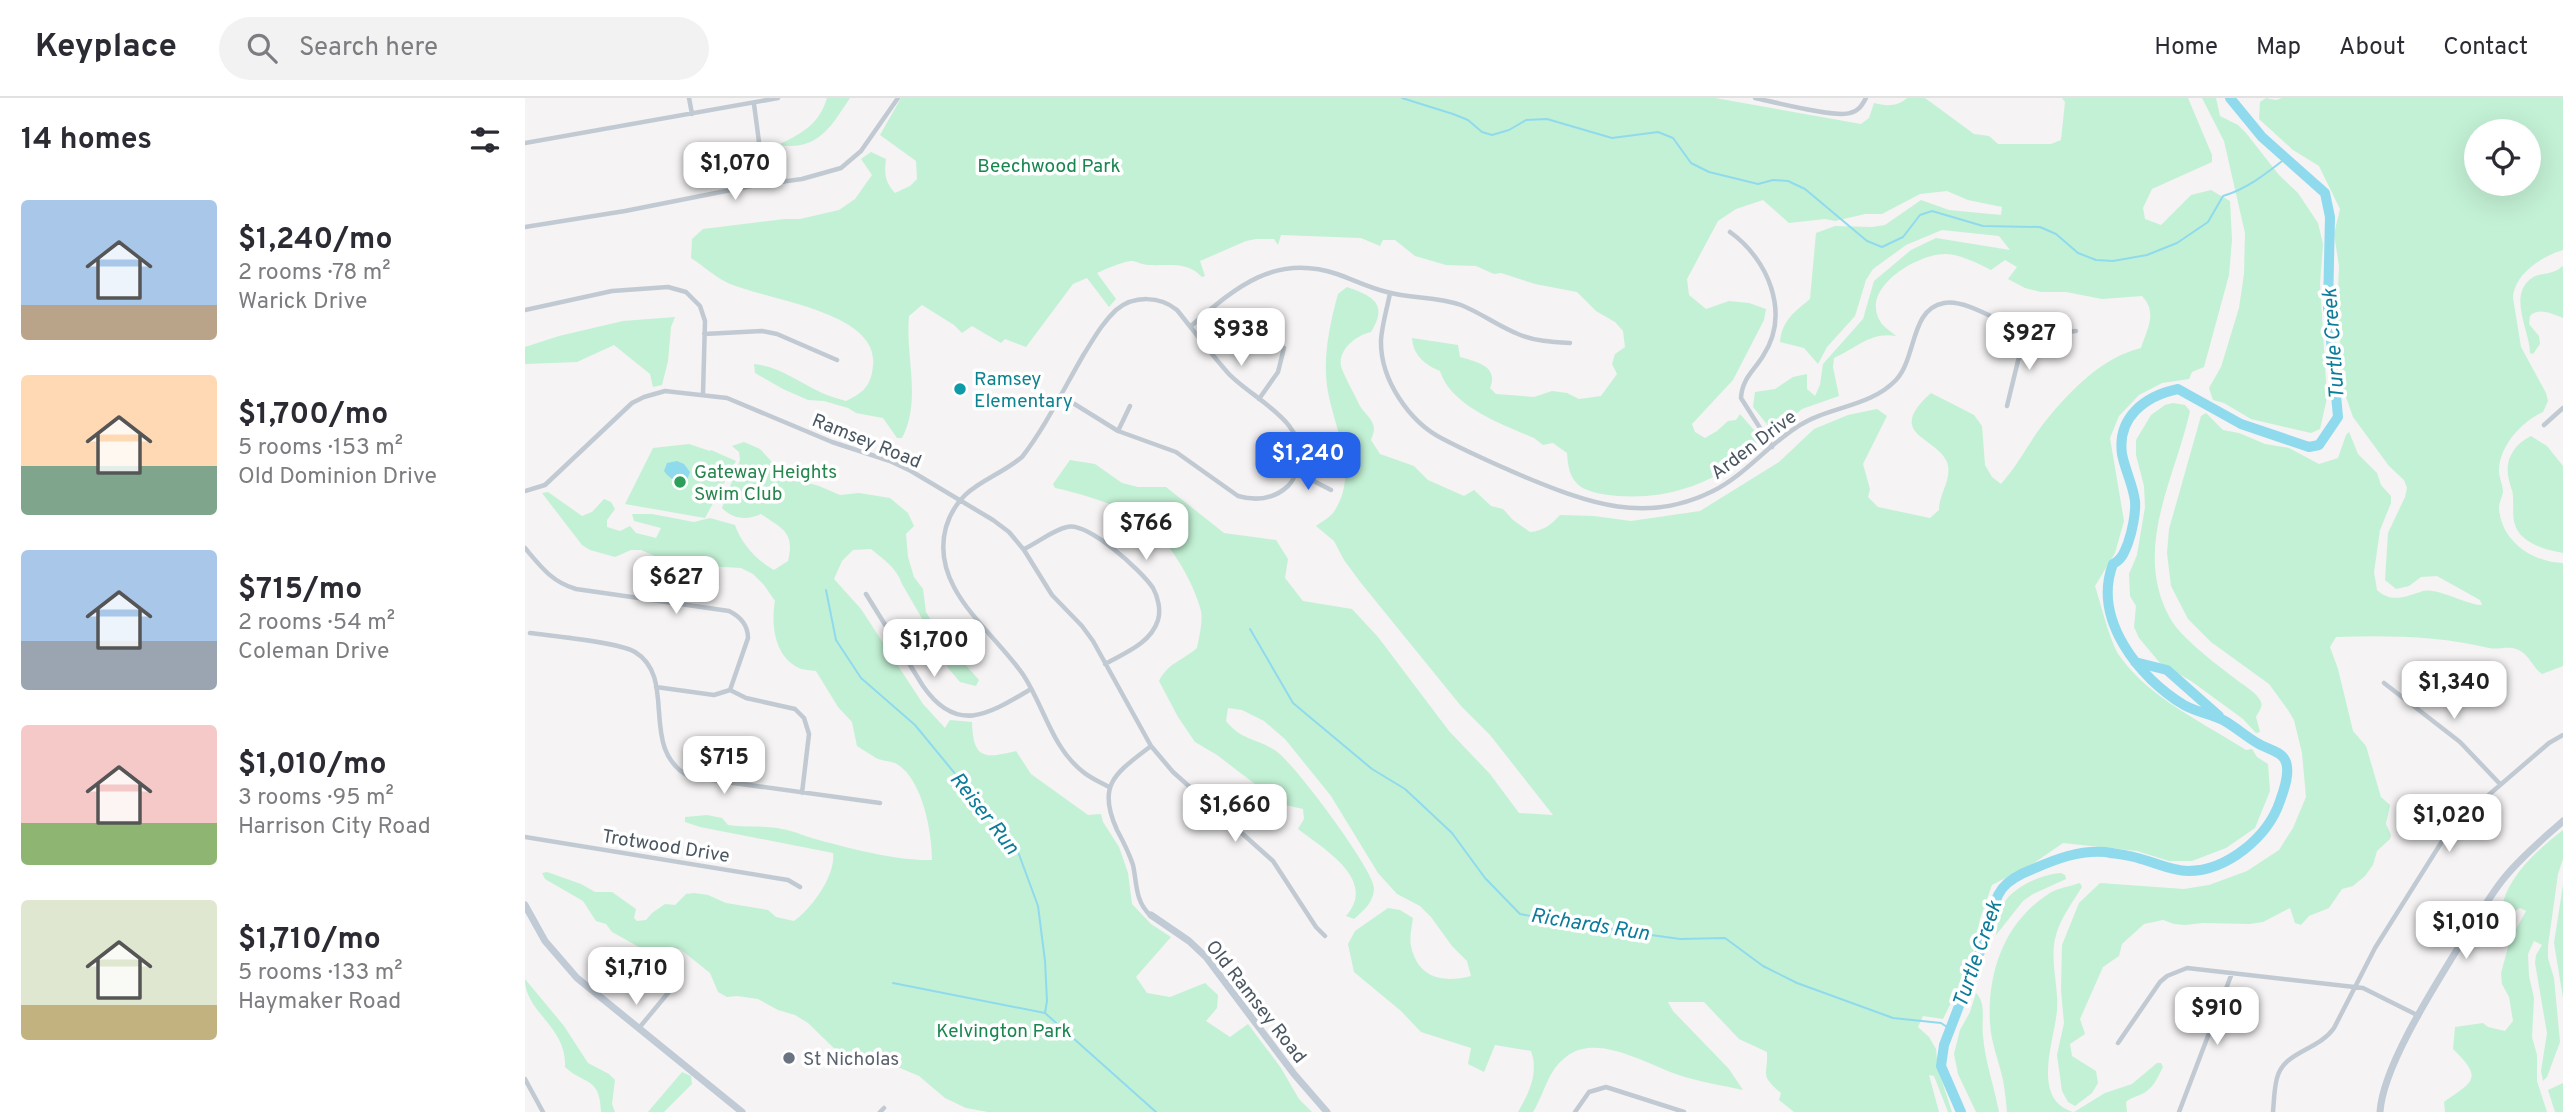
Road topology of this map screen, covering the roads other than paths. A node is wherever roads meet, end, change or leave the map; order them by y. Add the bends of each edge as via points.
1 (689, 98) edge
2 (778, 98) edge
3 (898, 98) edge
4 (1755, 98) edge
5 (1866, 98) edge
6 (753, 104) junction
7 (692, 115) junction
8 (525, 143) edge
9 (751, 186) junction
10 (525, 226) edge
11 (1730, 232) dead end
12 (1390, 293) junction
13 (525, 310) edge
14 (1191, 326) junction
15 (2076, 331) dead end
16 (2025, 332) junction
17 (704, 334) junction
18 (1570, 343) dead end
19 (1284, 348) dead end
20 (837, 360) dead end
21 (703, 394) junction
22 (1060, 395) junction
23 (1259, 399) junction
24 (1131, 406) dead end
25 (2007, 406) dead end
26 (2563, 408) edge
27 (2544, 425) dead end
28 (1118, 431) junction
29 (1772, 447) junction
30 (1296, 472) junction
31 (1331, 490) dead end
32 (525, 491) edge
33 (959, 500) junction
34 (525, 548) edge
35 (1024, 550) junction
36 (866, 594) dead end
37 (530, 633) dead end
38 (1105, 664) junction
39 (2384, 683) dead end
40 (656, 687) junction
41 (1031, 689) junction
42 (730, 691) junction
43 (2563, 735) edge
44 (1151, 746) junction
45 (2500, 785) junction
46 (1109, 787) junction
47 (802, 793) junction
48 (880, 803) dead end
49 (2563, 821) edge
50 (525, 837) edge
51 (800, 887) dead end
52 (525, 905) edge
53 (1151, 915) joint
54 (1325, 936) dead end
55 (2232, 973) junction
56 (673, 987) dead end
57 (2355, 987) junction
58 (2419, 1016) junction
59 (639, 1028) junction
60 (2118, 1043) dead end
61 (525, 1079) edge
62 (543, 1112) edge
63 (742, 1112) edge
64 (1327, 1112) edge
65 (1575, 1112) edge
66 (1684, 1112) edge
67 (2179, 1112) edge
68 (2273, 1112) edge
69 (2380, 1112) edge

1 - 7 street
2 - 6 street
3 - 9 street via 861,151 841,168
4 - 5 street via 1849,114
6 - 7 street
6 - 9 street via 759,142
7 - 8 street
9 - 10 street
11 - 29 street via 1758,258 1771,281 1775,309 1771,337 1764,355 1744,380 1741,398
12 - 14 street via 1312,268 1276,270 1239,287
12 - 18 street via 1459,304 1516,333
12 - 29 street, Arden Drive via 1381,341 1384,364 1405,406 1436,436 1549,488 1601,505 1629,509 1662,506 1713,491
13 - 17 street via 612,291 668,287 686,292 700,306
14 - 22 street via 1169,304 1149,299 1129,302 1099,329
14 - 23 street via 1228,373
15 - 16 street, Arden Drive
16 - 25 street
16 - 29 street, Arden Drive via 1970,308 1944,303 1932,308 1917,327 1908,363 1890,386 1876,397 1809,419
17 - 20 street via 762,331
17 - 21 street
19 - 23 street via 1278,372
21 - 32 street, Ramsey Road via 665,391 632,403 545,485
21 - 33 street, Ramsey Road via 727,398 890,461
22 - 28 street
22 - 33 street via 1022,457
23 - 30 street via 1290,425 1297,437
24 - 28 street
26 - 27 street
28 - 30 street via 1176,452 1247,499 1271,497 1291,483
30 - 31 street
33 - 35 street, Ramsey Road via 1009,532
33 - 41 street via 946,528 945,565 972,615
34 - 42 street via 563,585 737,615 748,638
35 - 38 street, Ramsey Road
35 - 38 street via 1068,526 1086,529 1153,589 1159,619 1150,636
36 - 41 street via 923,686 944,710 982,715
37 - 40 street via 628,649 650,666
38 - 44 street, Ramsey Road
39 - 45 street via 2460,742
40 - 42 street via 714,695
40 - 47 street via 663,747 678,771 700,780
41 - 46 street via 1060,748 1084,773
42 - 47 street via 795,709 804,718 809,734
43 - 45 street
44 - 46 street via 1124,767
44 - 54 street via 1173,772 1273,861
45 - 57 street via 2446,835
46 - 53 street, Old Ramsey Road via 1110,812 1133,864 1140,902
47 - 48 street
49 - 58 main road via 2503,879
50 - 51 street, Trotwood Drive via 788,880
52 - 59 main road via 545,941 577,978
53 - 64 main road, Old Ramsey Road via 1206,957
55 - 57 street
55 - 60 street via 2187,968 2167,976
55 - 67 street
56 - 59 street
57 - 58 street
57 - 68 street via 2326,1039 2283,1065 2276,1079
58 - 69 main road via 2386,1081
59 - 63 main road
61 - 62 street
65 - 66 street via 1589,1092 1606,1087

